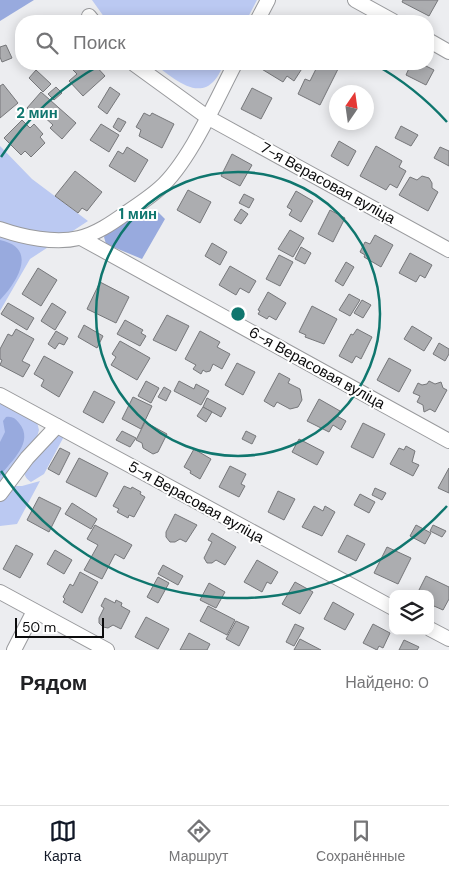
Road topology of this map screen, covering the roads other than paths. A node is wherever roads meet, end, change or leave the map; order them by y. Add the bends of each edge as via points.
1 (268, 0) edge
2 (355, 0) edge
3 (260, 15) edge
4 (382, 15) edge
5 (434, 43) edge
6 (449, 52) edge
7 (142, 70) edge
8 (232, 70) edge
9 (207, 117) junction
10 (0, 230) edge
11 (80, 238) junction
12 (449, 250) edge
13 (0, 395) edge
14 (57, 426) junction
15 (449, 441) edge
16 (0, 494) edge
17 (0, 592) edge
18 (389, 606) edge
19 (34, 611) junction
20 (434, 631) edge
21 (449, 639) edge
22 (14, 650) edge
23 (107, 650) edge

1 - 3 street
2 - 4 street
5 - 6 street
7 - 9 street, 7-я Верасовая вуліца
8 - 9 street
9 - 11 street via 182,160 160,187 108,226
9 - 12 street, 7-я Верасовая вуліца
10 - 11 street via 48,239
11 - 15 street, 6-я Верасовая вуліца
13 - 14 street, 5-я Верасовая вуліца
14 - 16 street
14 - 18 street, 5-я Верасовая вуліца
17 - 19 street
19 - 22 street
19 - 23 street
20 - 21 street

